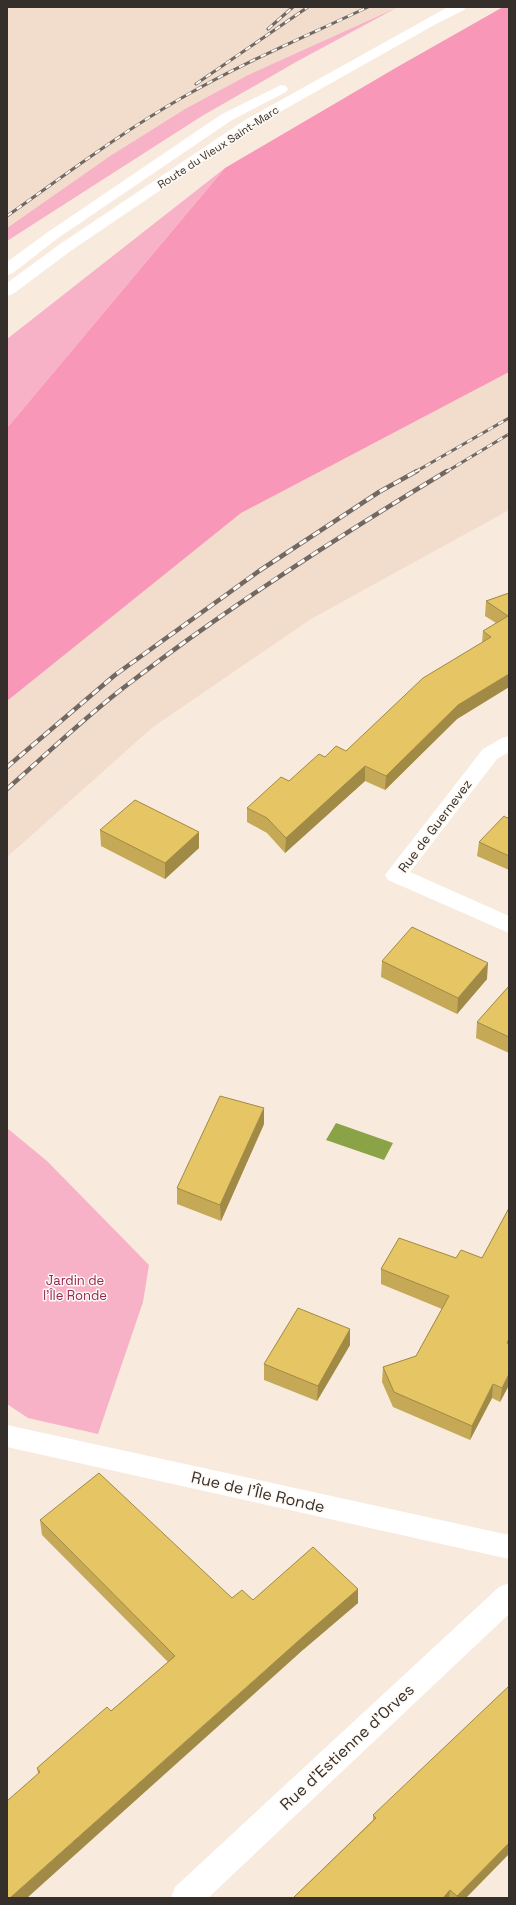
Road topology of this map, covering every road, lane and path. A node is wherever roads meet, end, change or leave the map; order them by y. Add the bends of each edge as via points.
1 (438, 7) edge
2 (459, 7) edge
3 (7, 270) edge
4 (7, 291) edge
5 (509, 743) edge
6 (509, 925) edge
7 (7, 1436) edge
8 (509, 1547) edge
9 (509, 1596) edge
10 (186, 1898) edge

1 - 3 main road, Route du Vieux Saint-Marc via 227,117
2 - 4 main road, Route du Vieux Saint-Marc via 250,123 66,246
5 - 6 main road, Rue de Guernevez via 490,754 396,875
7 - 8 main road, Rue de l'Île Ronde
9 - 10 main road, Rue d'Estienne d'Orves

